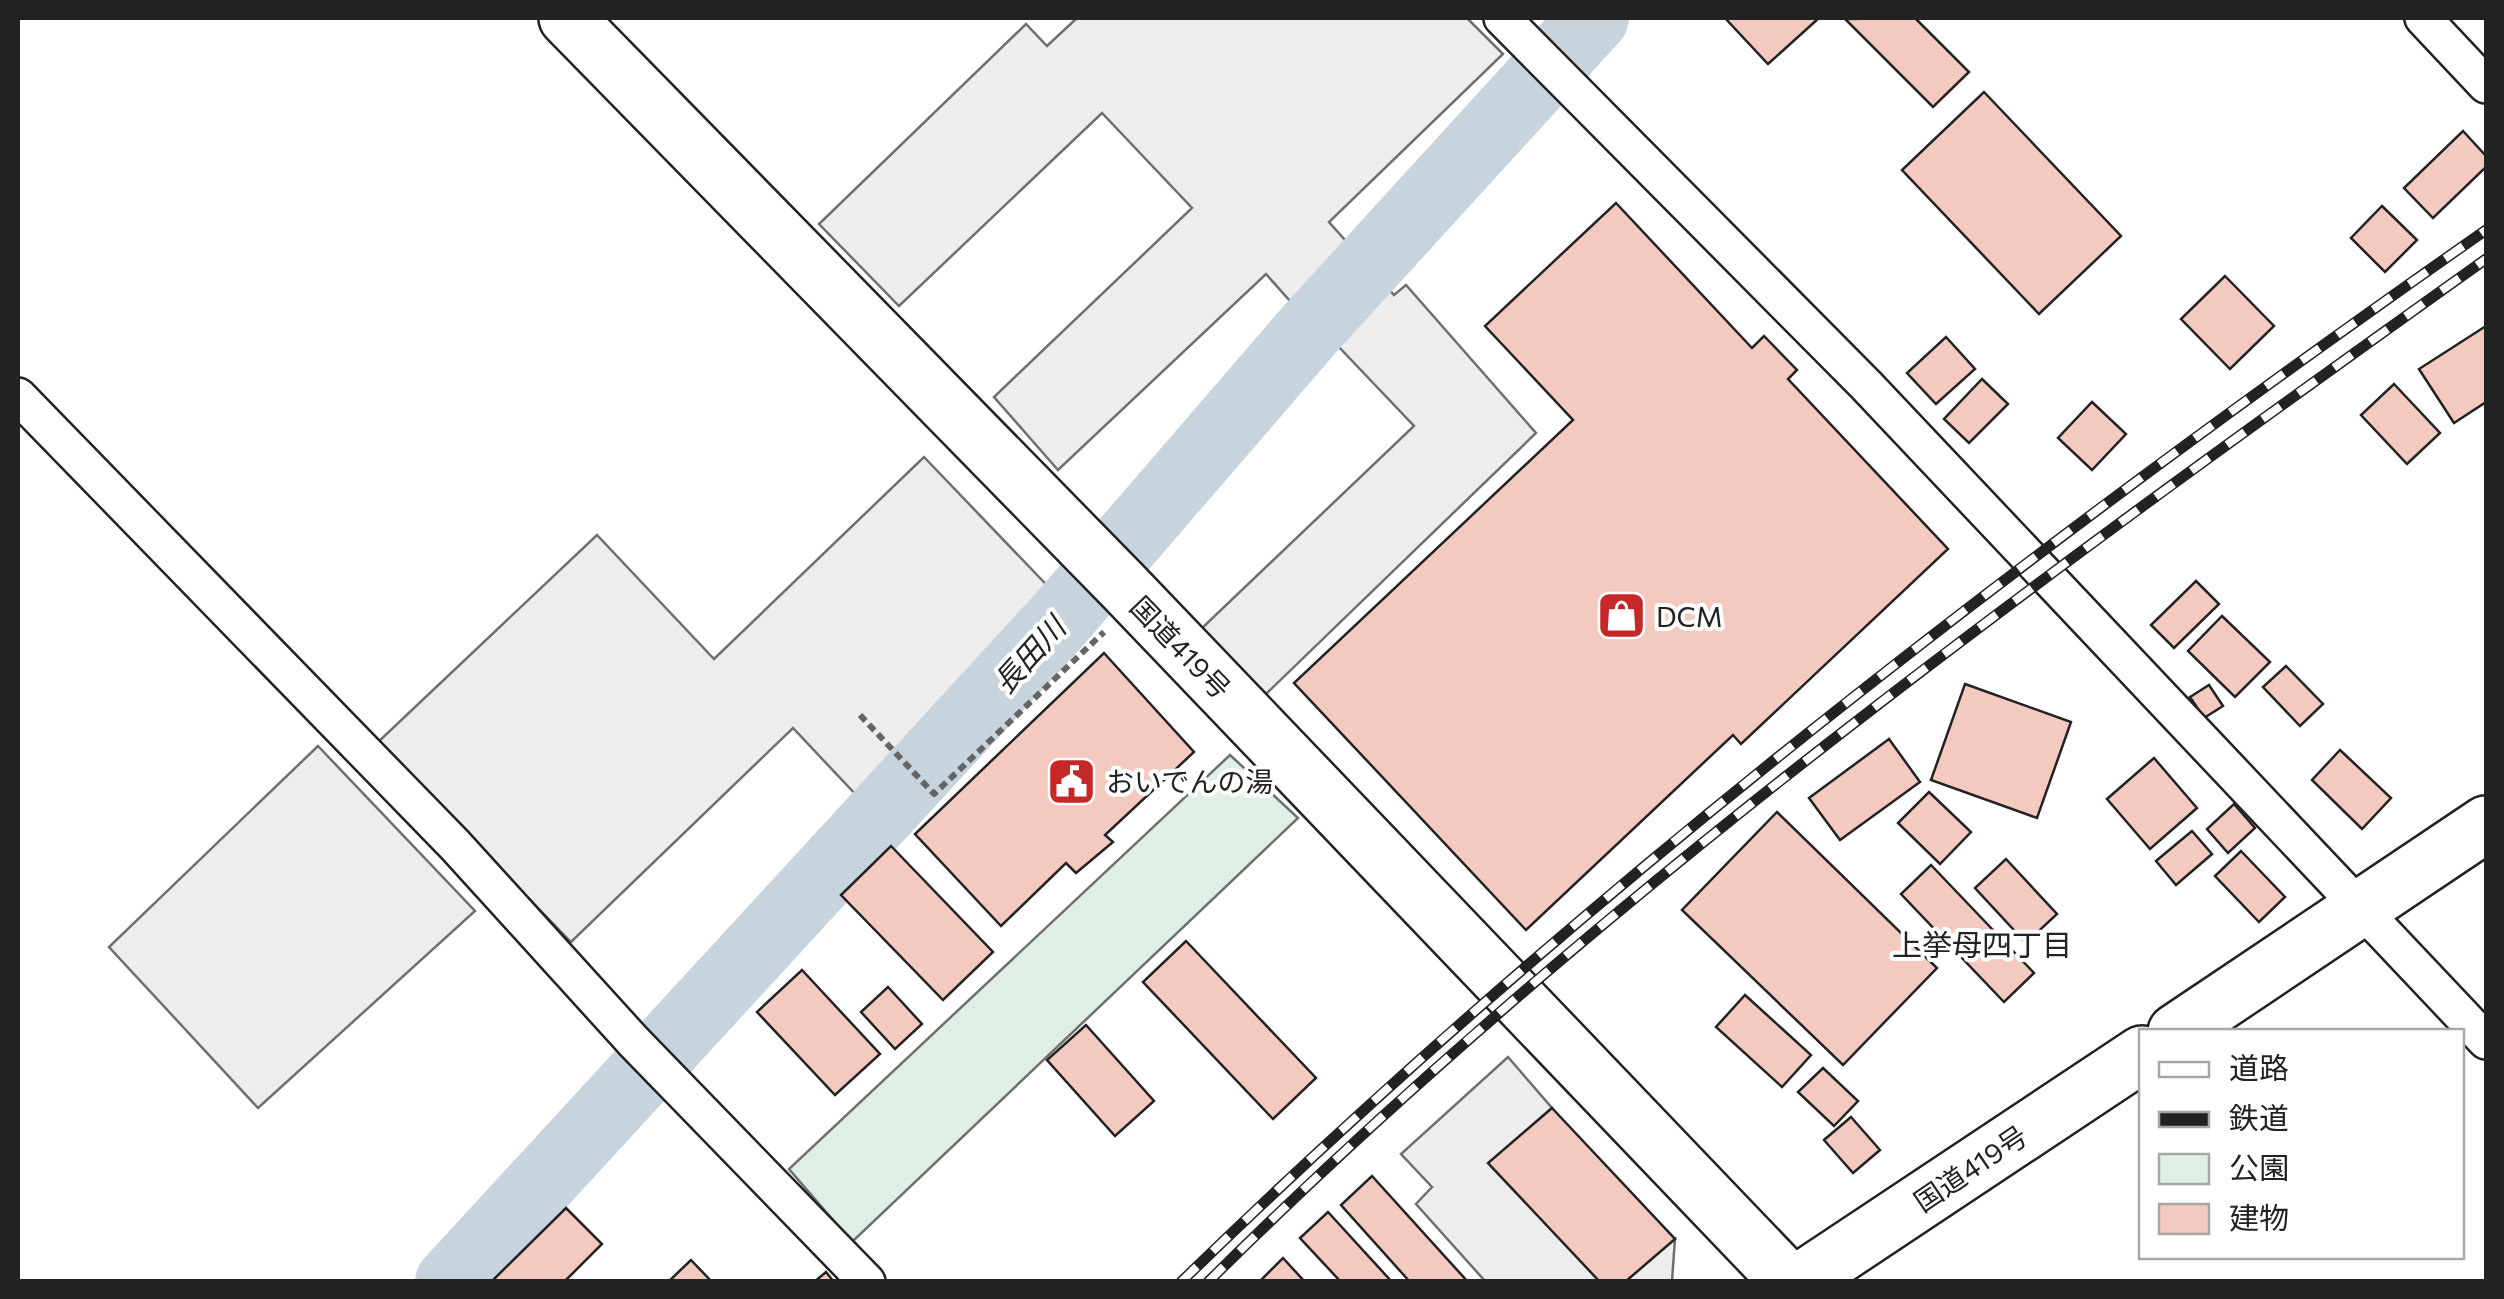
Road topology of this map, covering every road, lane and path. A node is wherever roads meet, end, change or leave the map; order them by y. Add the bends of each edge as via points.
1 (567, 18) edge
2 (1502, 18) edge
3 (2422, 18) edge
4 (2486, 85) edge
5 (18, 396) edge
6 (1107, 588) junction
7 (860, 715) dead end
8 (2486, 824) edge
9 (2363, 908) junction
10 (2181, 1029) edge
11 (2486, 1041) edge
12 (2139, 1056) edge
13 (867, 1282) edge
14 (1789, 1282) edge
15 (1799, 1282) edge

1 - 6 highway, 国道419号
2 - 9 street via 1866,385
3 - 4 street
5 - 13 street
6 - 7 path via 934,794
6 - 14 highway, 国道419号
8 - 9 highway
9 - 10 highway
9 - 11 street
12 - 15 highway, 国道419号

